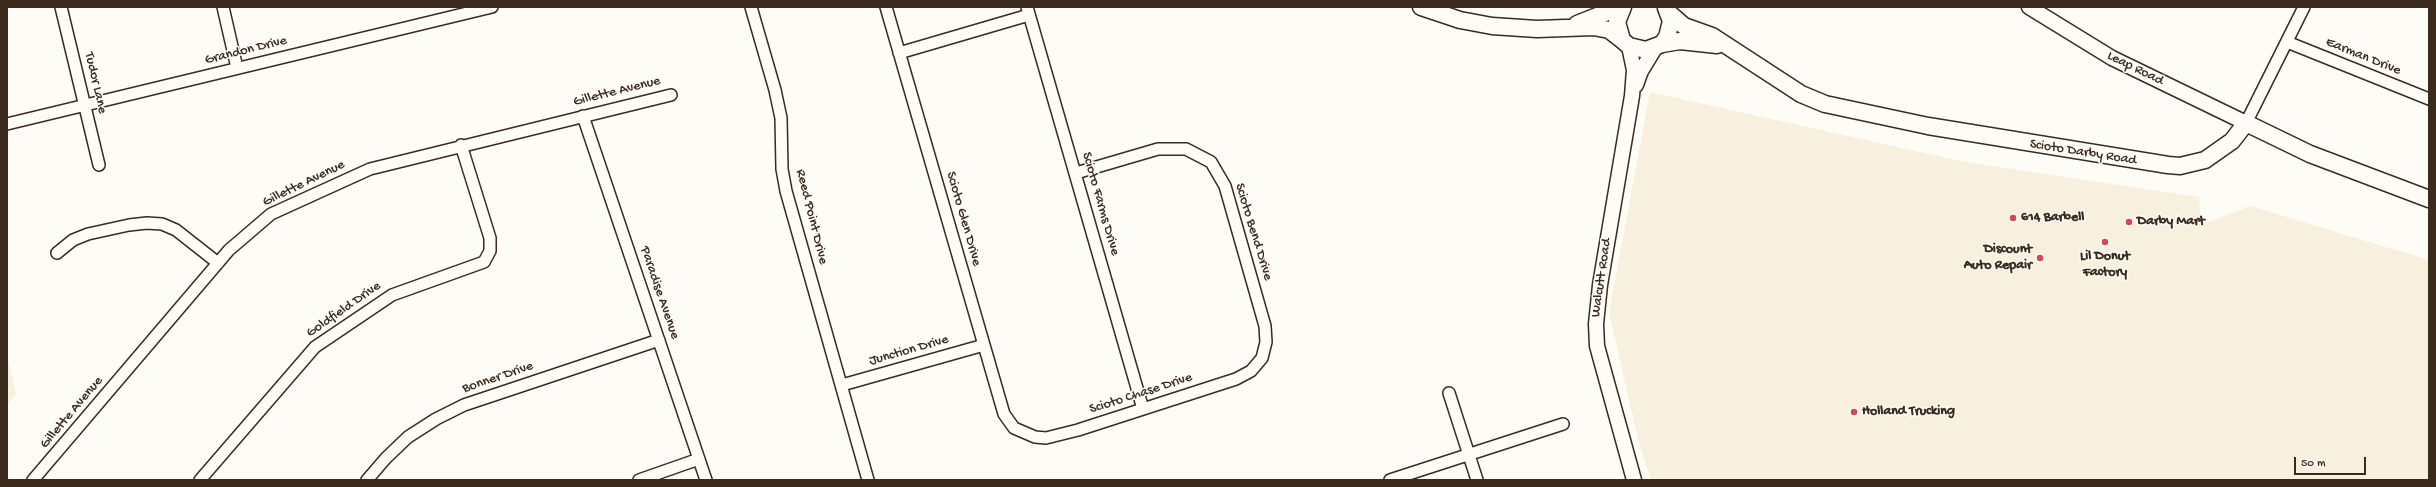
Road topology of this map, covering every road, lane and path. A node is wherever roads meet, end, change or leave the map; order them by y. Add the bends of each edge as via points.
1 (61, 7) edge
2 (223, 7) edge
3 (492, 7) edge
4 (751, 7) edge
5 (886, 7) edge
6 (1421, 7) edge
7 (1620, 7) edge
8 (1623, 7) edge
9 (2029, 7) edge
10 (2304, 7) edge
11 (1667, 10) edge
12 (1028, 11) edge
13 (1570, 26) junction
14 (2287, 42) junction
15 (1626, 43) junction
16 (1658, 46) junction
17 (1726, 46) junction
18 (899, 53) junction
19 (237, 68) junction
20 (671, 94) dead end
21 (1632, 96) junction
22 (2429, 99) edge
23 (85, 106) junction
24 (583, 116) junction
25 (2246, 123) junction
26 (7, 124) edge
27 (461, 145) junction
28 (99, 165) dead end
29 (1076, 173) junction
30 (2429, 199) edge
31 (57, 253) dead end
32 (218, 263) junction
33 (659, 340) junction
34 (984, 345) junction
35 (1262, 358) joint
36 (842, 385) junction
37 (1449, 393) dead end
38 (1143, 409) junction
39 (1563, 424) dead end
40 (1022, 433) joint
41 (1469, 455) junction
42 (699, 460) junction
43 (33, 480) edge
44 (200, 480) edge
45 (367, 480) edge
46 (639, 480) edge
47 (706, 480) edge
48 (868, 480) edge
49 (1390, 480) edge
50 (1477, 480) edge
51 (1634, 480) edge

1 - 23 street, Tudor Lane
2 - 19 street
3 - 19 street, Grandon Drive
4 - 36 street, Reed Point Drive via 779,111 782,169 786,192
5 - 18 street, Scioto Glen Drive
6 - 13 main road via 1460,20 1492,26 1537,29
7 - 13 main road
8 - 15 main road via 1617,22
9 - 25 street, Leap Road via 2112,58
10 - 14 street
11 - 16 main road via 1670,29
11 - 17 main road, Scioto Darby Road via 1684,26 1712,36
12 - 18 street
12 - 29 street, Scioto Farms Drive
13 - 15 main road via 1609,30
14 - 22 street, Earman Drive
14 - 25 street
15 - 16 main road, Scioto Darby Road via 1642,50
15 - 21 street, Walcutt Road via 1634,70
16 - 17 main road, Scioto Darby Road via 1680,41
16 - 21 street, Walcutt Road via 1641,71
17 - 25 main road, Scioto Darby Road via 1801,94 1825,104 1928,126 2134,161 2168,166 2196,163 2218,152 2232,141
18 - 34 street, Scioto Glen Drive
19 - 23 street, Grandon Drive
20 - 24 street, Gillette Avenue
21 - 51 street, Walcutt Road via 1599,291 1596,324 1597,346
23 - 26 street, Grandon Drive
23 - 28 street, Tudor Lane
24 - 27 street, Gillette Avenue
24 - 33 street, Paradise Avenue
25 - 30 main road via 2310,154
27 - 32 street, Gillette Avenue via 370,168 271,214 229,250
27 - 44 street, Goldfield Drive via 490,238 490,251 484,262 392,295 315,347
29 - 35 street, Scioto Bend Drive via 1158,149 1186,149 1210,162 1225,186 1265,326 1266,342
29 - 38 street, Scioto Farms Drive
31 - 32 street via 73,240 88,234 147,223 162,224 176,230
32 - 43 street, Gillette Avenue
33 - 42 street, Paradise Avenue
33 - 45 street, Bonner Drive via 464,406 408,437
34 - 36 street, Junction Drive
34 - 40 street, Scioto Glen Drive via 1004,414
35 - 38 street, Scioto Chase Drive via 1251,371 1236,379
36 - 48 street, Reed Point Drive
37 - 41 street
38 - 40 street, Scioto Chase Drive via 1046,438
39 - 41 street
41 - 49 street
41 - 50 street
42 - 46 street
42 - 47 street, Paradise Avenue

